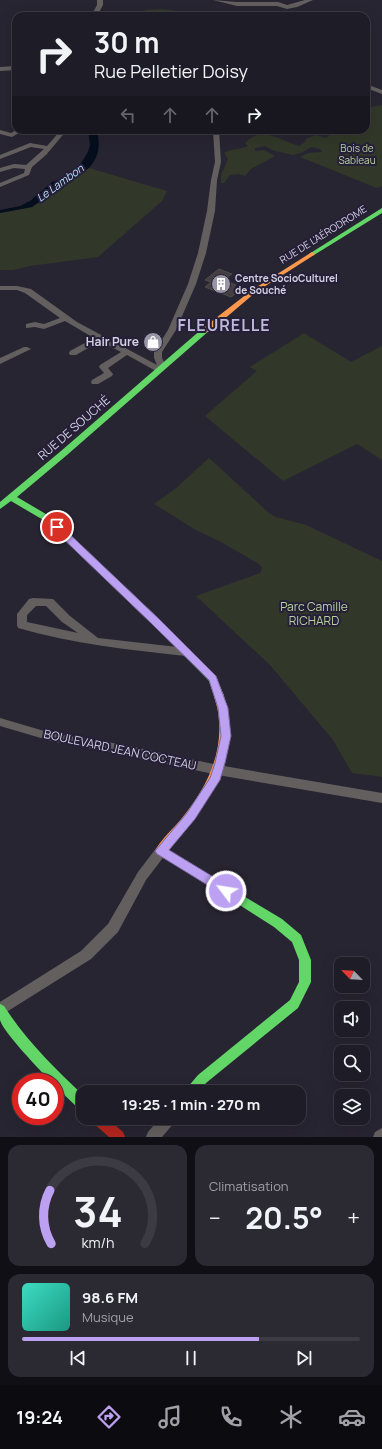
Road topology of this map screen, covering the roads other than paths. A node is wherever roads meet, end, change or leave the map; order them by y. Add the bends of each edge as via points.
1 (100, 0) edge
2 (216, 0) edge
3 (310, 0) edge
4 (273, 2) edge
5 (96, 12) edge
6 (0, 68) edge
7 (12, 68) edge
8 (370, 88) edge
9 (382, 92) edge
10 (0, 132) edge
11 (12, 134) edge
12 (60, 134) edge
13 (216, 134) edge
14 (48, 148) junction
15 (0, 157) edge
16 (29, 167) junction
17 (0, 170) edge
18 (1, 185) edge
19 (382, 210) edge
20 (0, 288) edge
21 (66, 318) junction
22 (29, 326) dead end
23 (99, 338) junction
24 (167, 339) junction
25 (26, 349) dead end
26 (127, 352) junction
27 (72, 353) dead end
28 (177, 354) junction
29 (0, 360) edge
30 (161, 368) junction
31 (95, 382) dead end
32 (11, 497) junction
33 (0, 506) edge
34 (95, 641) junction
35 (186, 652) junction
36 (0, 722) edge
37 (218, 770) junction
38 (382, 798) edge
39 (161, 851) junction
40 (0, 1010) edge
41 (3, 1026) edge
42 (196, 1085) edge
43 (76, 1098) edge
44 (105, 1125) edge
45 (163, 1125) edge
46 (118, 1137) edge
47 (153, 1137) edge

1 - 5 street
2 - 4 street via 237,4
3 - 4 street via 286,10 284,5
6 - 7 street
8 - 9 street
10 - 11 street
12 - 14 street
13 - 24 street via 218,162 202,253 192,284
14 - 15 street via 30,145
14 - 16 street
16 - 17 street via 14,166
16 - 18 street via 27,174
19 - 28 street, RUE DE L'AÉRODROME via 254,291
20 - 21 street via 28,291
21 - 22 street via 44,327 35,324
21 - 23 street
23 - 26 street
23 - 27 street
24 - 28 street via 168,345
24 - 30 street via 158,352
25 - 29 street
26 - 30 street
26 - 31 street via 103,367 109,374
28 - 30 street, RUE DE L'AÉRODROME
30 - 32 street, RUE DE SOUCHÉ
32 - 33 street, RUE DE SOUCHÉ
32 - 35 street via 48,519
34 - 34 street via 22,625 22,614 33,602 49,602
34 - 35 street
35 - 37 street via 213,679 223,708 226,736
36 - 37 street, BOULEVARD JEAN COCTEAU via 51,737
37 - 38 street, BOULEVARD JEAN COCTEAU
37 - 39 street via 191,816
39 - 40 street via 142,876 113,928 86,955
39 - 42 street via 278,923 297,939 305,960 305,982 294,1004
40 - 41 street
41 - 43 street
44 - 46 street
45 - 47 street

